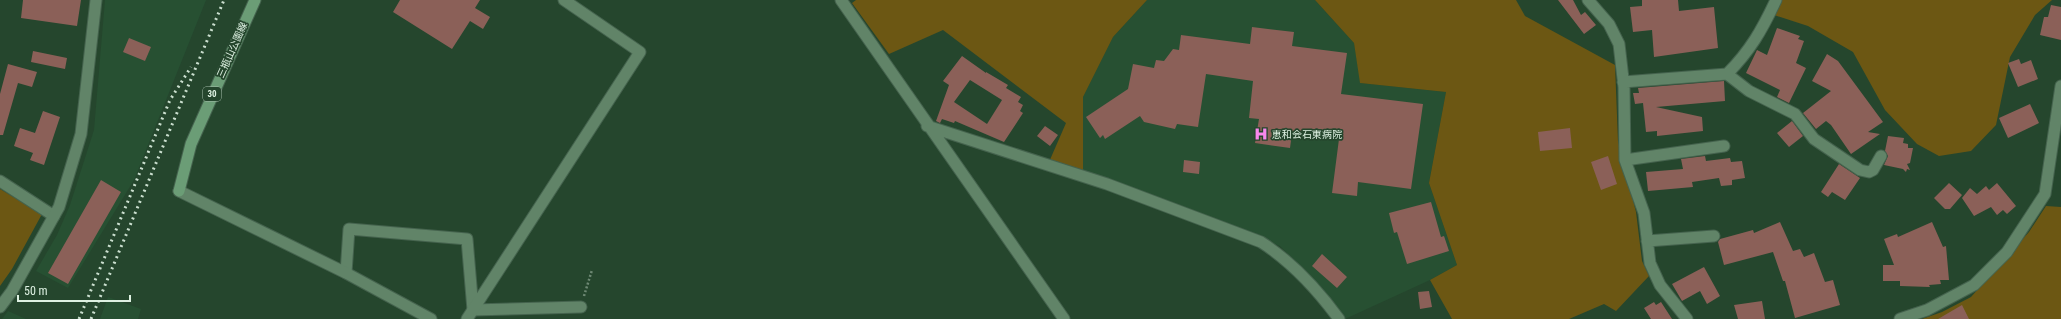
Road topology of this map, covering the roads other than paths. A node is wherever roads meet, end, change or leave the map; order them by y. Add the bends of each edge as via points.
1 (96, 0) edge
2 (255, 0) edge
3 (564, 0) edge
4 (840, 0) edge
5 (1588, 0) edge
6 (1776, 0) edge
7 (1727, 74) junction
8 (1623, 82) junction
9 (2061, 89) edge
10 (927, 126) junction
11 (1724, 146) dead end
12 (1881, 156) dead end
13 (1625, 160) junction
14 (0, 181) edge
15 (179, 191) joint
16 (54, 216) junction
17 (1714, 236) dead end
18 (1647, 241) junction
19 (346, 273) junction
20 (0, 307) edge
21 (581, 307) dead end
22 (470, 314) edge
23 (432, 319) edge
24 (1064, 319) edge
25 (1339, 319) edge
26 (1687, 319) edge
27 (1900, 319) edge

1 - 16 street via 81,134
2 - 15 main road, 三瓶山公園線 / 30 via 190,144
3 - 22 street via 640,52
4 - 10 street
5 - 8 street via 1609,24 1619,44
6 - 7 street via 1746,54
7 - 8 street
7 - 12 street via 1749,91 1795,114 1814,139 1860,170 1873,170
8 - 13 street
9 - 27 street via 2045,194 2007,252 1974,285 1927,310
10 - 24 street
10 - 25 street via 1107,184 1261,242 1283,256
11 - 13 street
13 - 18 street via 1644,213
14 - 16 street
15 - 19 street
16 - 20 street via 12,291
17 - 18 street
18 - 26 street via 1650,263 1660,285
19 - 22 street via 349,229 467,239
19 - 23 street
21 - 22 street

